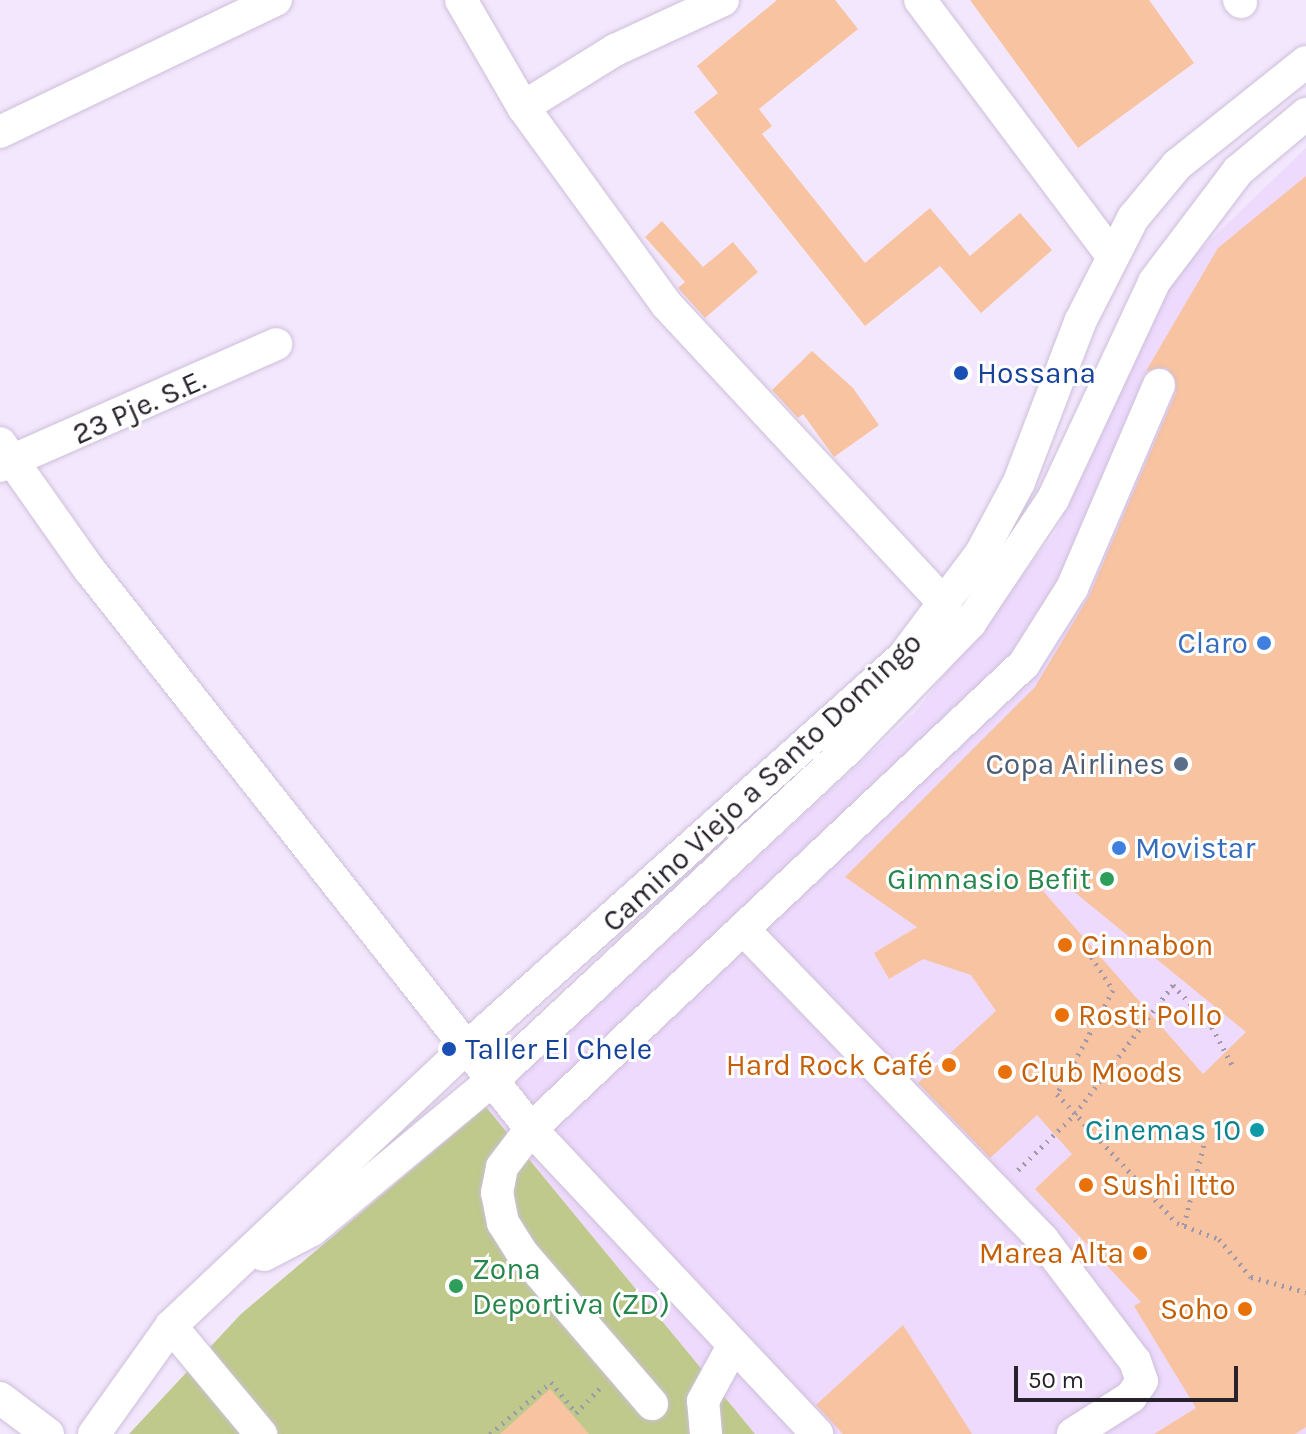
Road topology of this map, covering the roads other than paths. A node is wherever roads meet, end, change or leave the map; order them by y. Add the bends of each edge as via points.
1 (276, 0) edge
2 (461, 0) edge
3 (723, 0) edge
4 (920, 0) edge
5 (1306, 62) edge
6 (523, 107) junction
7 (1306, 114) edge
8 (0, 132) edge
9 (1112, 256) junction
10 (276, 344) dead end
11 (1159, 385) dead end
12 (3, 457) edge
13 (946, 605) junction
14 (743, 929) junction
15 (582, 950) junction
16 (470, 1047) junction
17 (495, 1078) junction
18 (531, 1129) junction
19 (226, 1275) junction
20 (171, 1326) junction
21 (733, 1346) junction
22 (0, 1398) edge
23 (652, 1404) dead end
24 (48, 1434) edge
25 (94, 1434) edge
26 (261, 1434) edge
27 (706, 1434) edge
28 (817, 1434) edge
29 (1073, 1434) edge

1 - 8 street
2 - 6 street
3 - 6 street via 615,50
4 - 9 street
5 - 9 street, Camino Viejo a Santo Domingo via 1177,165
6 - 13 street via 667,305
7 - 17 street, Camino Viejo a Santo Domingo via 1238,171 1154,282 1053,499 970,623 850,747
9 - 13 street, Camino Viejo a Santo Domingo via 1019,482
10 - 12 street, 23 Pje. S.E.
11 - 14 street via 1072,588 1024,664
12 - 16 street
13 - 15 street, Camino Viejo a Santo Domingo via 903,657
14 - 18 street
14 - 29 street via 997,1190 1105,1316 1142,1381 1131,1397
15 - 16 street, Camino Viejo a Santo Domingo
15 - 17 street via 562,992 495,1054
16 - 17 street
16 - 19 street, Camino Viejo a Santo Domingo
17 - 18 street
17 - 19 street, Camino Viejo a Santo Domingo via 312,1230
18 - 21 street
18 - 23 street via 502,1167 497,1193 503,1223
19 - 20 street, Camino Viejo a Santo Domingo
20 - 25 street, Camino Viejo a Santo Domingo
20 - 26 street
21 - 27 street via 703,1401
21 - 28 street
22 - 24 street

